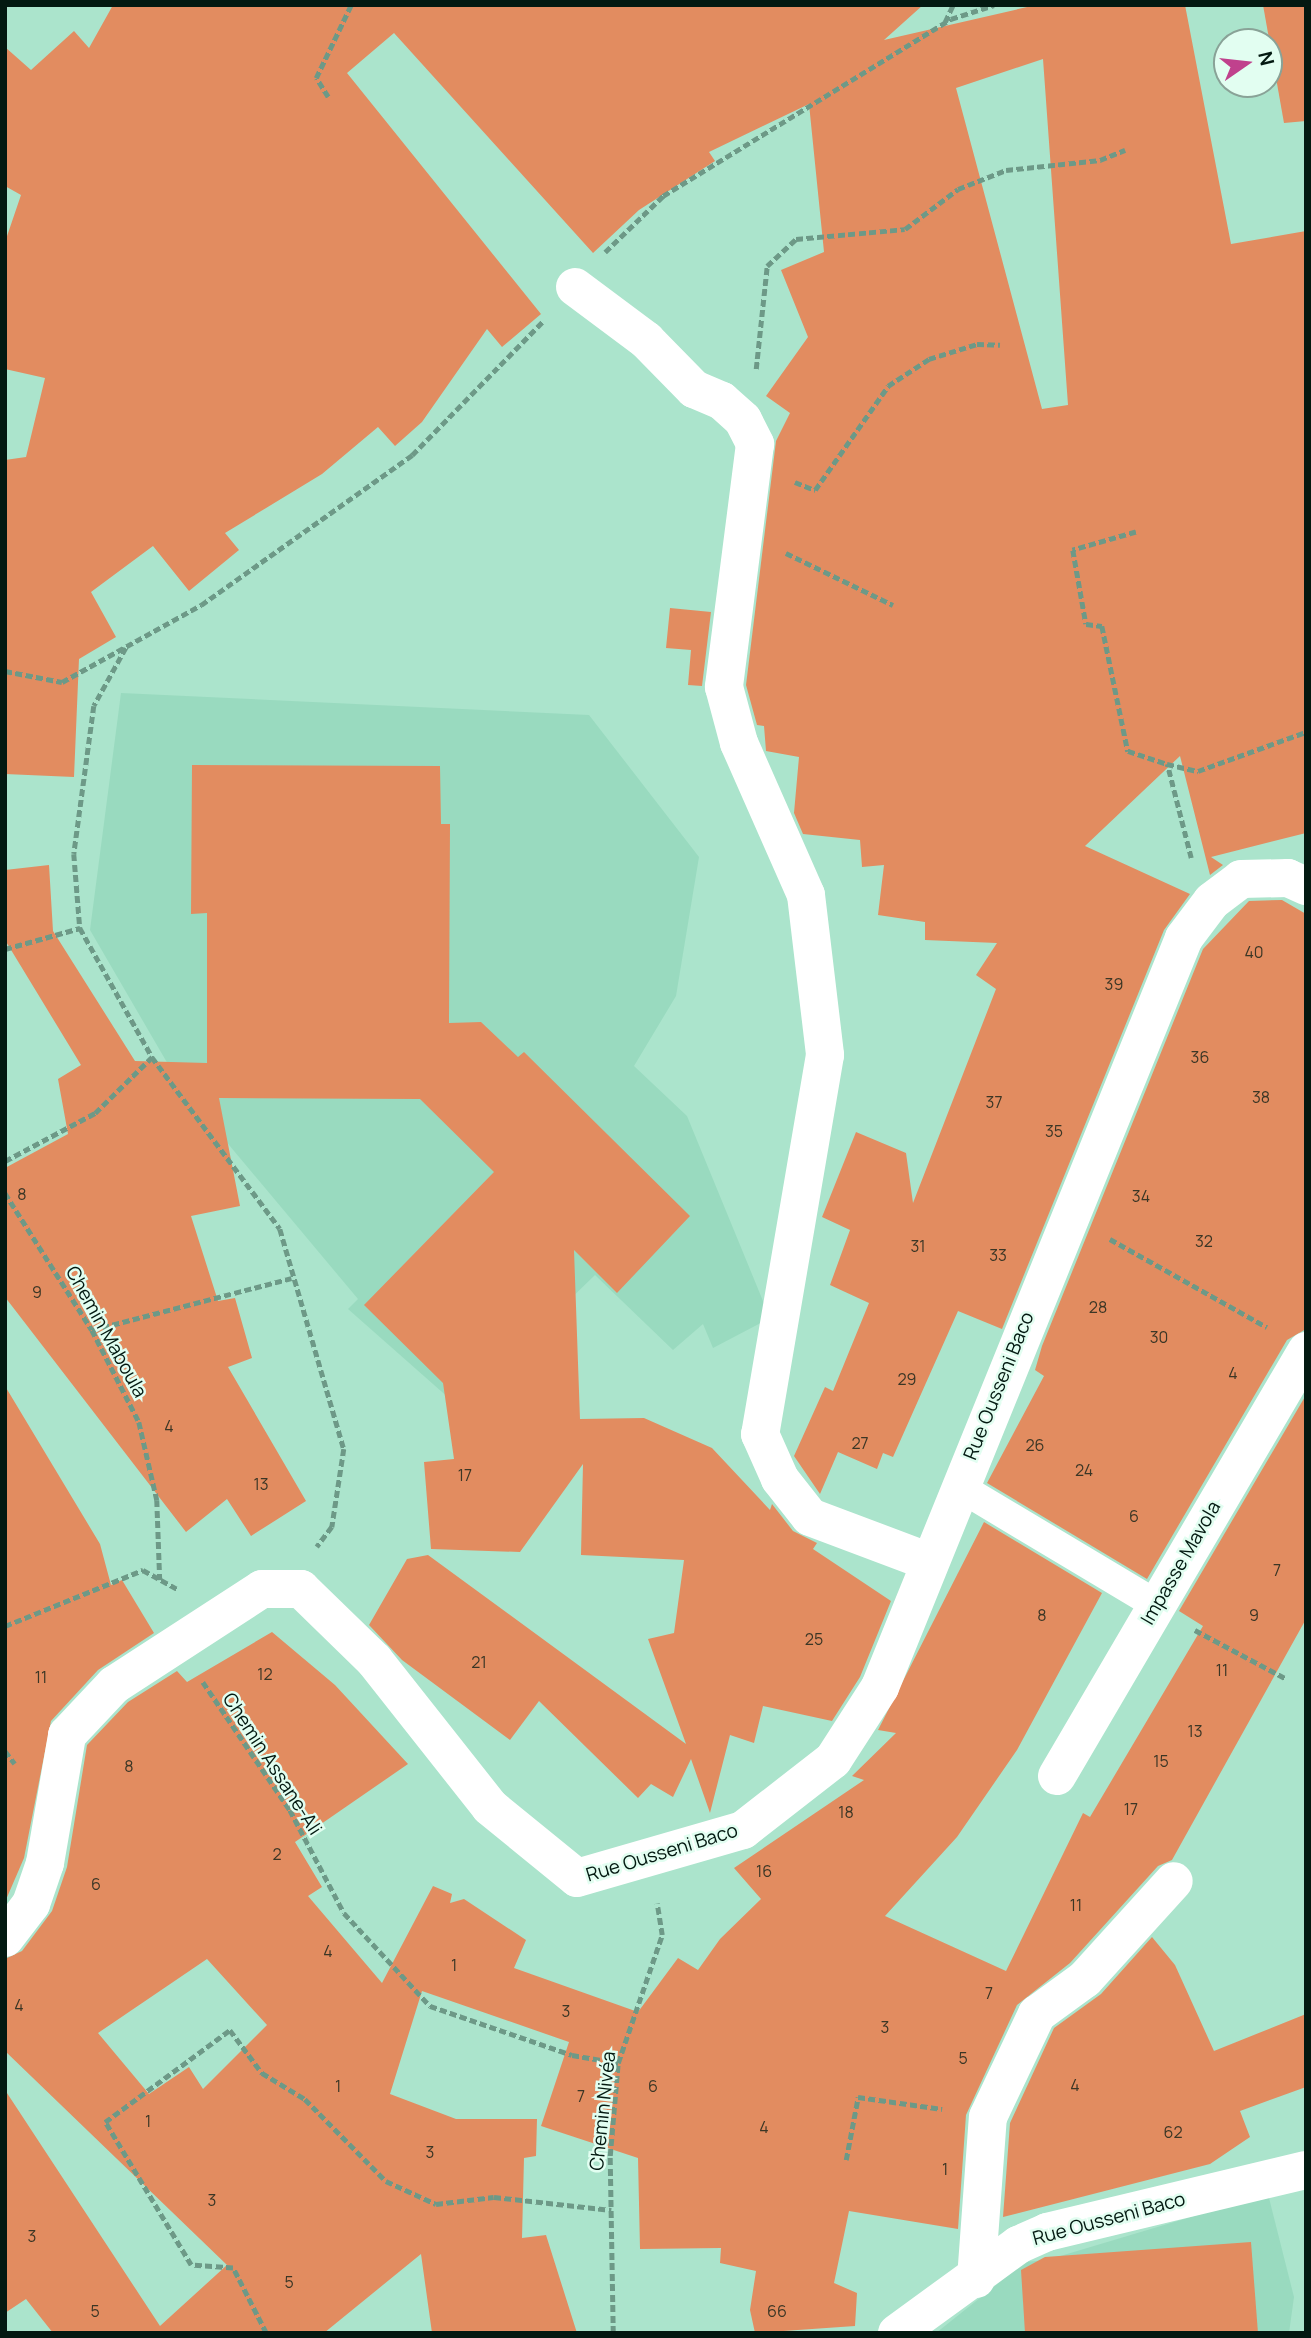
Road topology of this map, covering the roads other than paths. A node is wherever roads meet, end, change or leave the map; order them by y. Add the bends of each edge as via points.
1 (575, 287) road end
2 (1306, 886) edge
3 (1294, 1343) edge
4 (958, 1486) junction
5 (927, 1561) junction
6 (1155, 1607) junction
7 (1057, 1776) dead end
8 (1174, 1881) dead end
9 (5, 1938) edge
10 (1306, 2170) edge
11 (976, 2279) junction
12 (897, 2333) edge

1 - 5 street via 646,340 694,389 722,401 743,421 755,444 724,687 739,743 806,895 825,1055 761,1434 779,1479 810,1517
2 - 4 street, Rue Ousseni Baco via 1288,878 1241,879 1212,901 1184,938
3 - 6 street, Impasse Mavola
4 - 5 street, Rue Ousseni Baco
4 - 6 lane
5 - 9 street, Rue Ousseni Baco via 880,1687 833,1760 743,1830 578,1878 490,1807 374,1660 301,1589 262,1589 114,1685 67,1735 45,1863 31,1904
6 - 7 street, Impasse Mavola
8 - 11 street via 1085,1979 1037,2014 988,2117
10 - 11 street, Rue Ousseni Baco via 1047,2232
11 - 12 street, Rue Ousseni Baco

